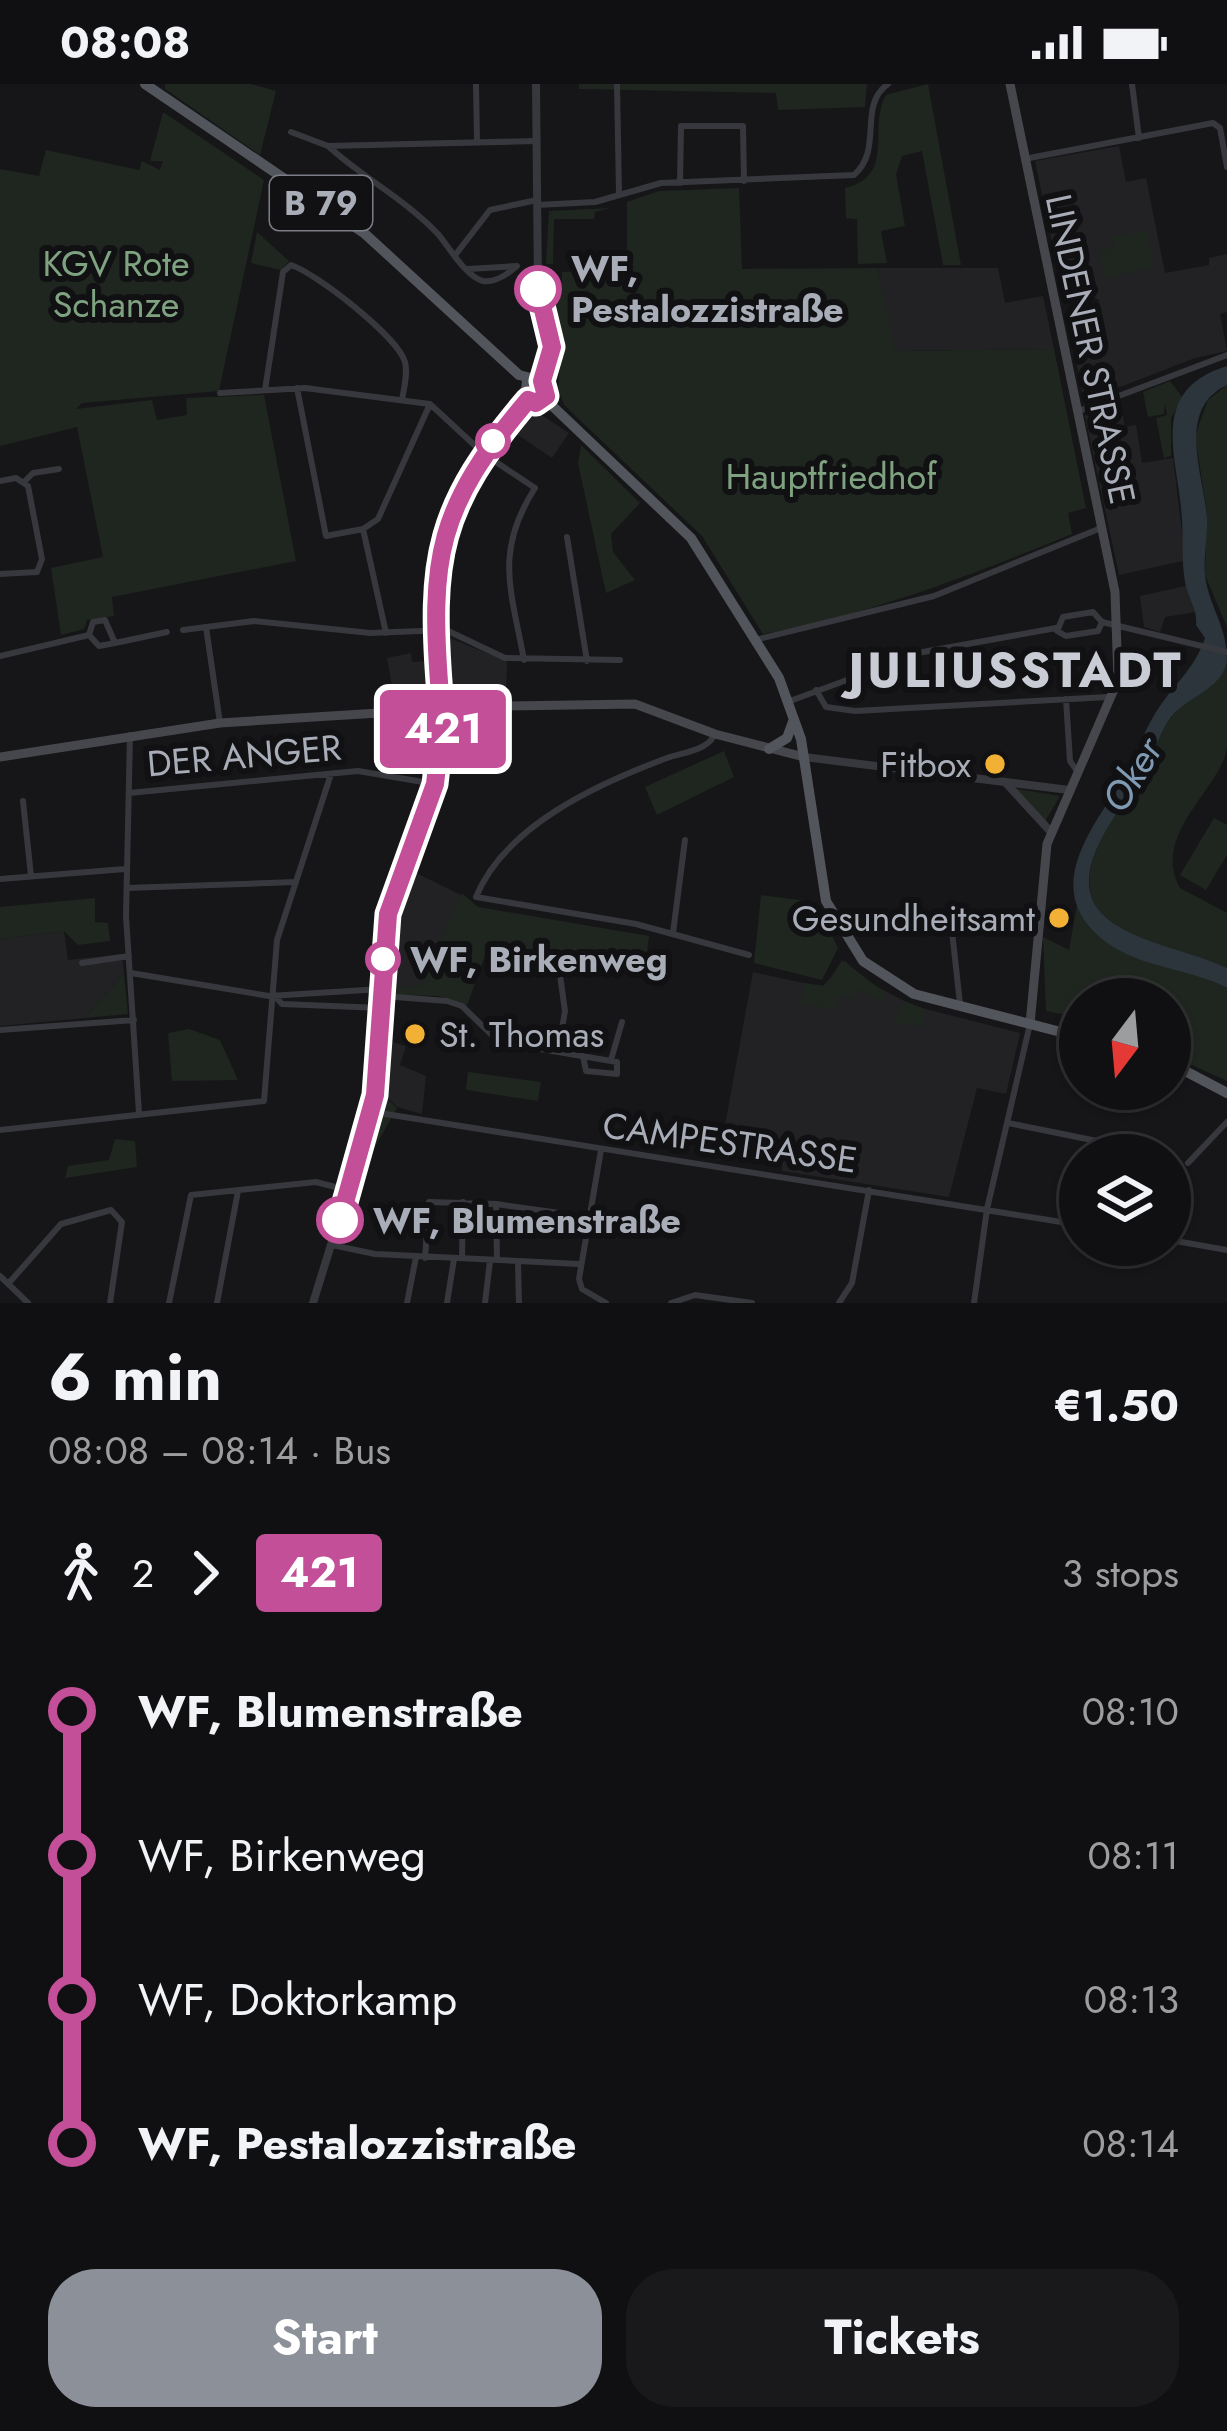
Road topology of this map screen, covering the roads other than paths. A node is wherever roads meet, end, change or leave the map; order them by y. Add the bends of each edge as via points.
1 (145, 84) edge
2 (476, 84) edge
3 (536, 84) edge
4 (617, 84) edge
5 (888, 84) edge
6 (1010, 84) edge
7 (1132, 84) edge
8 (291, 132) dead end
9 (1139, 138) junction
10 (537, 141) junction
11 (477, 142) junction
12 (328, 146) junction
13 (1024, 158) junction
14 (1227, 167) edge
15 (744, 181) junction
16 (680, 183) junction
17 (619, 196) junction
18 (537, 203) junction
19 (456, 254) junction
20 (538, 265) junction
21 (1227, 355) edge
22 (527, 381) junction
23 (542, 381) junction
24 (297, 388) junction
25 (265, 390) junction
26 (220, 393) dead end
27 (544, 398) junction
28 (402, 400) junction
29 (528, 400) junction
30 (430, 404) junction
31 (1075, 412) junction
32 (484, 454) junction
33 (58, 469) dead end
34 (0, 481) edge
35 (25, 481) junction
36 (1101, 528) junction
37 (363, 529) junction
38 (567, 537) dead end
39 (0, 574) edge
40 (1102, 622) junction
41 (1118, 625) junction
42 (206, 628) junction
43 (1056, 628) junction
44 (436, 629) junction
45 (183, 630) dead end
46 (167, 632) dead end
47 (386, 633) junction
48 (89, 635) junction
49 (755, 640) junction
50 (115, 643) junction
51 (1227, 652) edge
52 (0, 656) edge
53 (524, 660) junction
54 (620, 660) dead end
55 (587, 661) junction
56 (816, 690) junction
57 (440, 695) junction
58 (1113, 697) junction
59 (1066, 699) junction
60 (790, 701) junction
61 (455, 707) junction
62 (427, 710) junction
63 (795, 716) junction
64 (220, 723) junction
65 (442, 723) junction
66 (715, 734) junction
67 (130, 735) junction
68 (769, 749) junction
69 (0, 757) edge
70 (804, 758) junction
71 (1078, 771) junction
72 (331, 774) junction
73 (1004, 781) junction
74 (435, 784) junction
75 (1069, 790) junction
76 (128, 794) junction
77 (23, 801) dead end
78 (1050, 832) junction
79 (685, 841) dead end
80 (125, 869) junction
81 (31, 876) junction
82 (0, 879) edge
83 (295, 882) junction
84 (127, 888) junction
85 (942, 918) dead end
86 (673, 933) junction
87 (749, 955) dead end
88 (129, 956) junction
89 (82, 963) dead end
90 (131, 973) junction
91 (560, 975) dead end
92 (382, 993) junction
93 (272, 996) junction
94 (959, 1007) junction
95 (381, 1008) junction
96 (134, 1020) junction
97 (622, 1022) dead end
98 (1030, 1024) junction
99 (0, 1030) edge
100 (1059, 1032) edge
101 (558, 1052) junction
102 (584, 1056) junction
103 (611, 1060) junction
104 (1191, 1074) edge
105 (1227, 1093) edge
106 (372, 1112) junction
107 (139, 1113) junction
108 (1227, 1122) edge
109 (1008, 1123) junction
110 (0, 1130) edge
111 (1081, 1134) edge
112 (601, 1148) junction
113 (1191, 1160) edge
114 (869, 1190) junction
115 (238, 1191) junction
116 (350, 1191) junction
117 (463, 1202) junction
118 (496, 1204) junction
119 (987, 1209) junction
120 (588, 1217) junction
121 (1059, 1222) edge
122 (1191, 1244) edge
123 (332, 1245) junction
124 (1227, 1250) edge
125 (421, 1258) junction
126 (458, 1259) junction
127 (494, 1262) junction
128 (518, 1263) junction
129 (579, 1264) junction
130 (0, 1276) edge
131 (8, 1284) junction
132 (28, 1303) edge
133 (110, 1303) edge
134 (169, 1303) edge
135 (218, 1303) edge
136 (313, 1303) edge
137 (407, 1303) edge
138 (447, 1303) edge
139 (485, 1303) edge
140 (519, 1303) edge
141 (606, 1303) edge
142 (670, 1303) edge
143 (752, 1303) edge
144 (839, 1303) edge
145 (974, 1303) edge

1 - 22 main road, B 79 via 364,233
2 - 11 street
3 - 10 street
4 - 17 street
5 - 15 street via 874,102 869,159 854,175
6 - 13 main road, LINDENER STRASSE
7 - 9 street
8 - 12 street
9 - 13 street
9 - 14 street via 1217,124
10 - 11 street
10 - 18 street
11 - 12 street
12 - 19 street via 400,198
13 - 31 main road, LINDENER STRASSE
15 - 16 street
15 - 16 street via 742,126 681,126
16 - 17 street
17 - 18 street
18 - 19 street via 490,210
18 - 20 street
19 - 20 street via 484,281
20 - 23 street via 552,347
21 - 31 street
22 - 23 main road
22 - 29 main road
23 - 27 main road
24 - 25 street
24 - 28 street
24 - 37 street via 326,536
25 - 26 street
25 - 28 street via 283,272 291,265 322,280 398,349 406,368
27 - 29 main road
27 - 49 main road via 691,538
28 - 30 street
29 - 32 street
30 - 32 street
30 - 37 street via 378,519
31 - 36 main road, LINDENER STRASSE
32 - 44 street via 455,501 439,553
32 - 53 street via 535,488 506,552
33 - 35 street
34 - 35 street
35 - 39 street via 41,566
36 - 41 main road, LINDENER STRASSE
36 - 49 street via 934,596
37 - 47 street
38 - 55 street
40 - 41 street
40 - 43 street via 1094,633 1063,635
40 - 43 street via 1093,612 1063,616
41 - 51 street
41 - 58 main road, LINDENER STRASSE
42 - 45 street
42 - 47 street via 274,622
42 - 64 street
43 - 56 street via 923,652
44 - 47 street
44 - 53 street
44 - 57 street
46 - 50 street
48 - 50 street via 99,646
48 - 50 street via 93,622 105,620
48 - 52 street
49 - 60 main road
53 - 55 street
54 - 55 street
56 - 59 street via 824,704 855,711
56 - 60 street
57 - 61 main road
57 - 62 main road
58 - 59 street
58 - 71 main road, LINDENER STRASSE
59 - 71 street via 1070,761
60 - 63 main road
61 - 65 main road
61 - 66 main road via 627,703
62 - 64 main road
62 - 65 main road
63 - 68 main road via 787,738
63 - 70 main road
64 - 67 main road
65 - 74 street
66 - 68 main road
66 - 86 street via 708,745 522,830 476,897
67 - 69 main road
67 - 76 street
68 - 70 main road
70 - 73 street
70 - 94 main road via 822,888 844,936 879,976
71 - 75 main road, LINDENER STRASSE
72 - 74 street, DER ANGER
72 - 76 street, DER ANGER
72 - 83 street
73 - 75 street
73 - 78 street
74 - 92 street via 388,914
75 - 78 main road, LINDENER STRASSE
76 - 80 street
77 - 81 street
78 - 98 main road, LINDENER STRASSE
79 - 86 street
80 - 81 street
80 - 84 street
81 - 82 street
83 - 84 street
83 - 93 street via 277,940
84 - 88 street
85 - 94 street via 952,931
86 - 87 street
88 - 89 street
88 - 90 street
90 - 93 street
90 - 96 street
91 - 101 street
92 - 93 street
92 - 95 street
92 - 101 street via 456,1003 499,1042
93 - 95 street via 282,1004
93 - 107 street via 261,1104
94 - 98 main road
95 - 106 street
96 - 99 street
96 - 107 street
97 - 103 street
98 - 100 main road
98 - 109 street
101 - 102 street
102 - 103 street
102 - 103 street via 586,1071 614,1076 619,1067
104 - 105 main road
106 - 112 street, CAMPESTRASSE
106 - 116 street
107 - 110 street
108 - 113 street
109 - 111 street
109 - 119 street
112 - 114 street, CAMPESTRASSE
112 - 120 street
114 - 119 street, CAMPESTRASSE
114 - 144 street via 852,1283
115 - 116 street via 316,1182
115 - 134 street via 187,1198
115 - 135 street
116 - 123 street
117 - 118 street
117 - 125 street via 429,1202
117 - 126 street
118 - 120 street
118 - 127 street
119 - 121 street, CAMPESTRASSE
119 - 145 street
120 - 129 street
122 - 124 street
123 - 125 street
123 - 136 street
125 - 126 street
125 - 137 street
126 - 127 street
126 - 138 street
127 - 128 street
127 - 139 street
128 - 129 street
128 - 140 street
129 - 141 street via 582,1288
130 - 131 street
131 - 132 street
131 - 133 street via 61,1224 111,1210 122,1222
142 - 143 street via 695,1294

